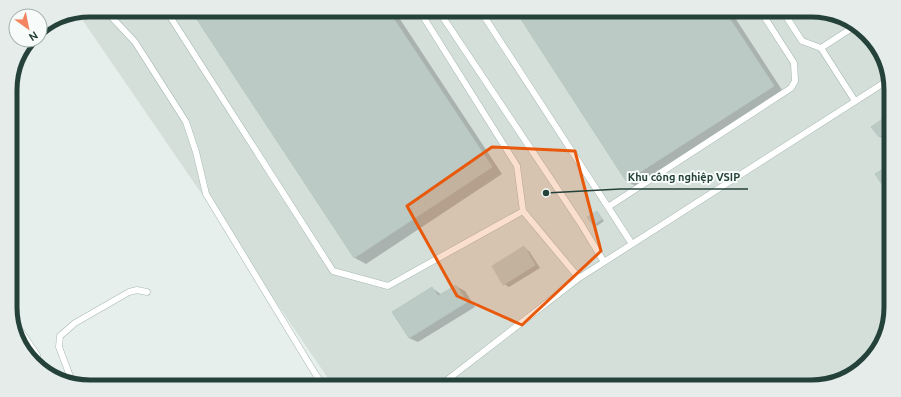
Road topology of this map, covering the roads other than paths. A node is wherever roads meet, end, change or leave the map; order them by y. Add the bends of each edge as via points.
1 (112, 17) edge
2 (171, 17) edge
3 (423, 17) edge
4 (443, 17) edge
5 (485, 17) edge
6 (764, 17) edge
7 (786, 17) edge
8 (851, 29) edge
9 (821, 48) junction
10 (883, 83) edge
11 (855, 102) junction
12 (608, 206) junction
13 (523, 210) junction
14 (632, 244) junction
15 (604, 262) junction
16 (579, 278) junction
17 (147, 292) dead end
18 (21, 331) edge
19 (37, 355) dead end
20 (71, 378) edge
21 (320, 380) edge
22 (447, 380) edge

1 - 21 lane via 135,42 186,122 206,194
2 - 13 lane via 333,271 388,286
3 - 13 lane via 517,166
4 - 15 lane
5 - 12 lane
6 - 12 lane via 794,63 795,81 791,88
7 - 9 lane via 802,42
8 - 9 lane
9 - 11 lane
10 - 11 lane
11 - 14 lane
12 - 14 lane
13 - 16 lane
14 - 15 lane
15 - 16 lane
16 - 22 lane
17 - 20 lane via 129,292 75,323 60,336 59,347
18 - 19 lane

